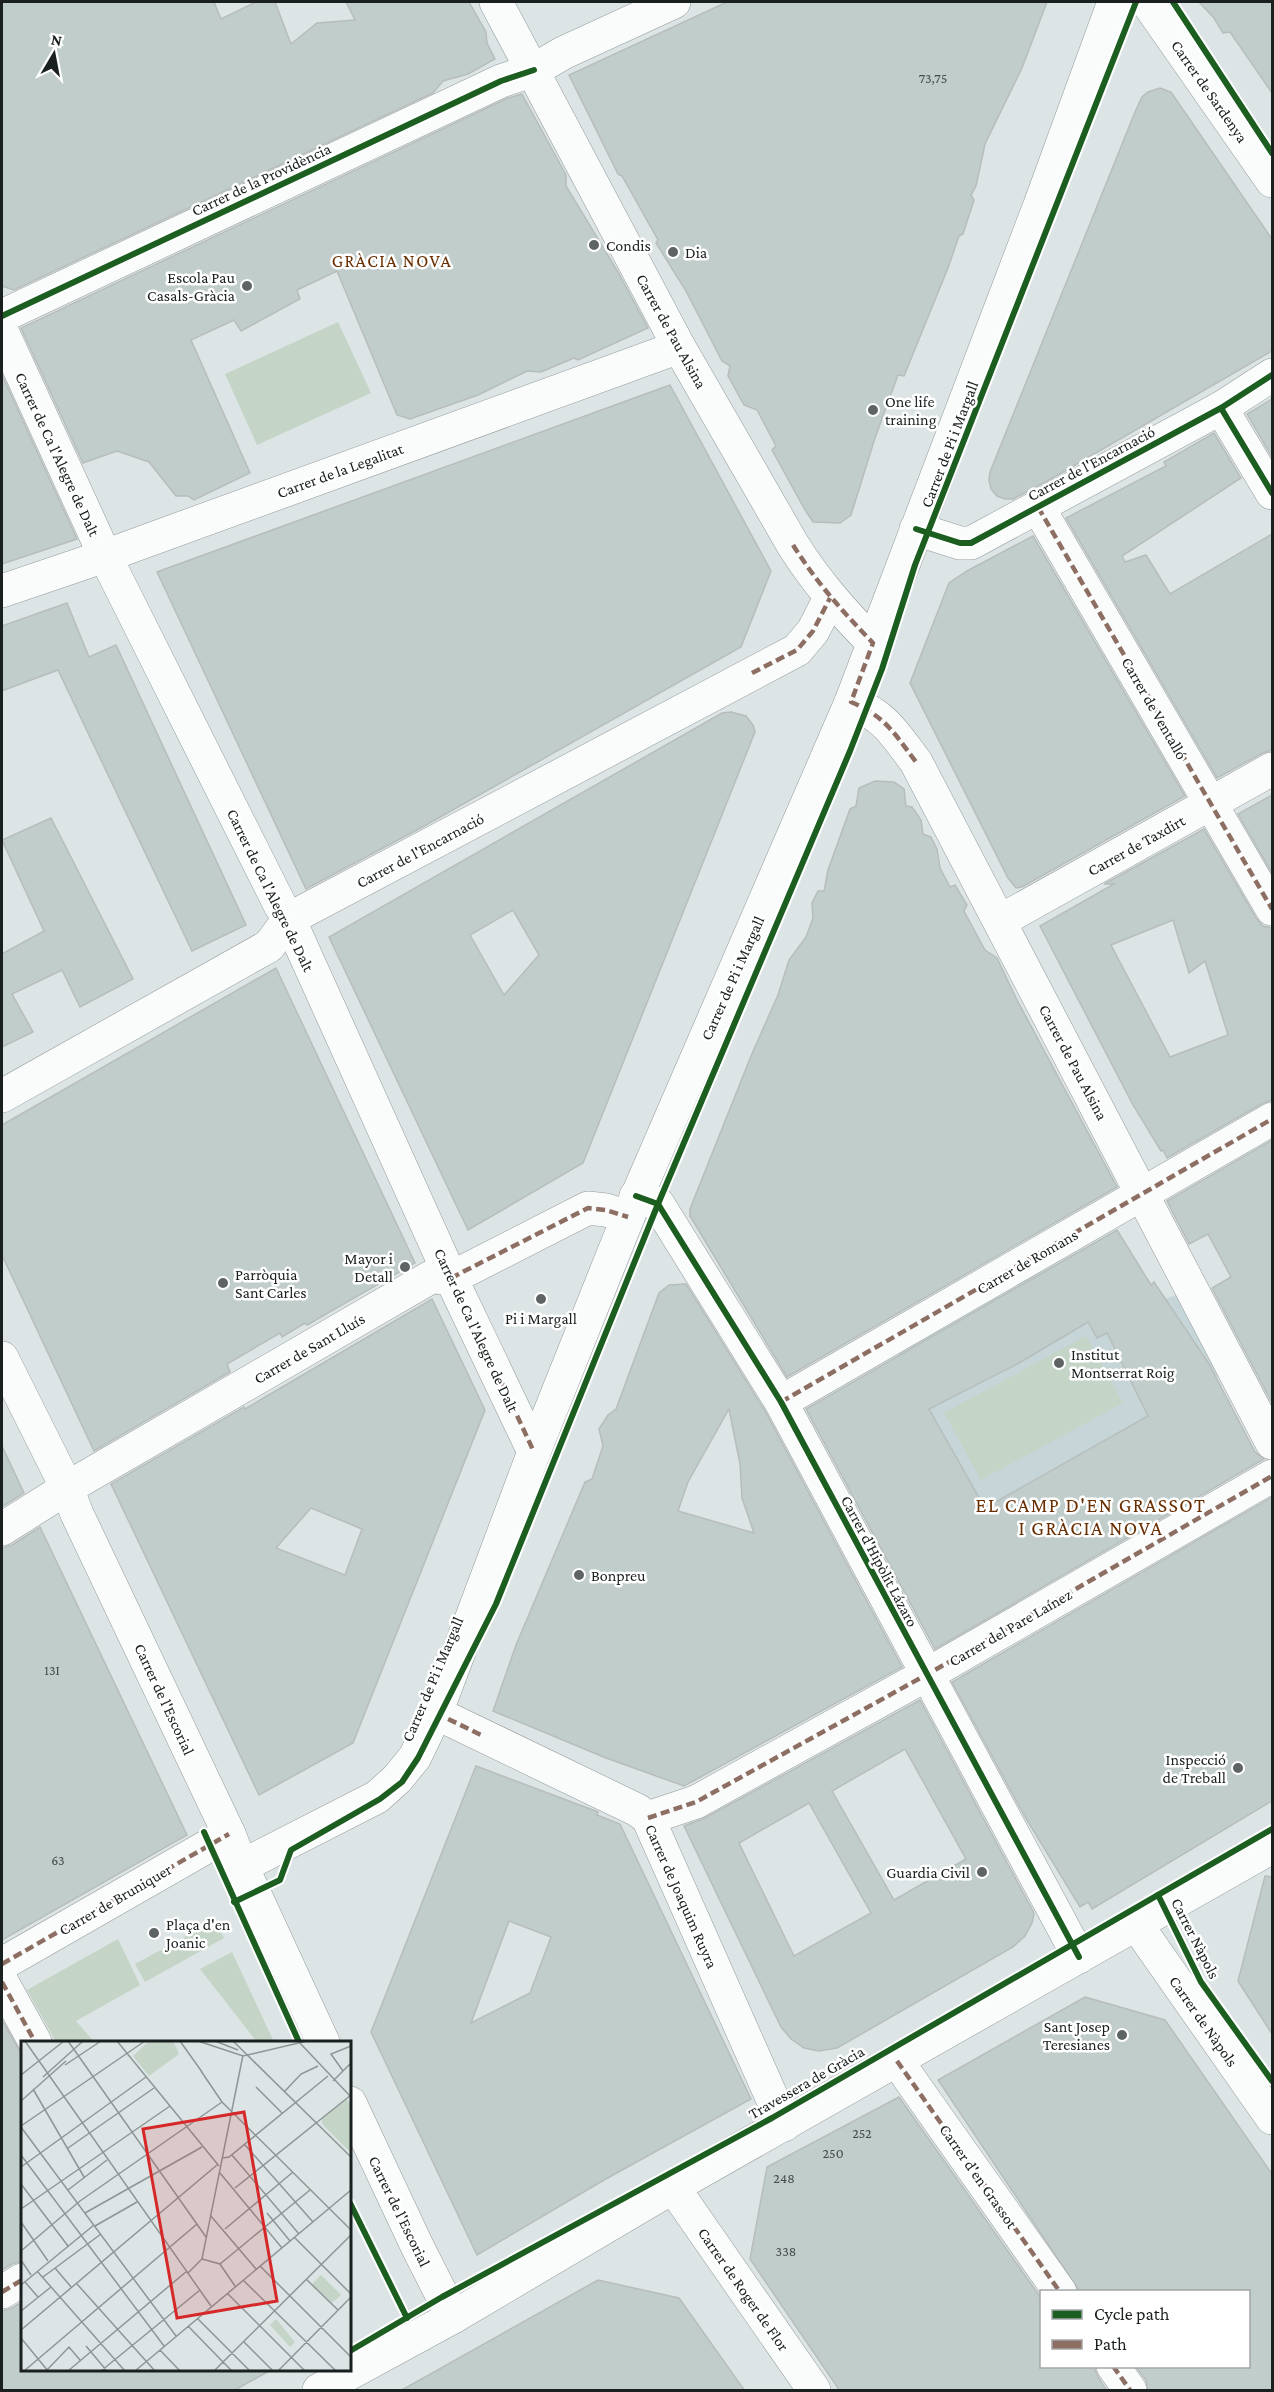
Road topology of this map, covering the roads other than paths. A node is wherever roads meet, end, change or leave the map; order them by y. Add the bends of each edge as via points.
1 (496, 2) edge
2 (674, 2) edge
3 (1114, 2) edge
4 (1147, 2) edge
5 (534, 70) junction
6 (1272, 181) edge
7 (2, 316) edge
8 (2, 332) edge
9 (679, 347) junction
10 (1272, 375) edge
11 (1221, 408) junction
12 (1272, 493) edge
13 (1038, 507) junction
14 (916, 529) junction
15 (105, 556) junction
16 (2, 591) edge
17 (830, 598) junction
18 (873, 643) junction
19 (851, 702) junction
20 (1272, 769) edge
21 (1209, 803) junction
22 (1272, 909) edge
23 (290, 919) junction
24 (1000, 921) junction
25 (2, 1096) edge
26 (1272, 1119) edge
27 (1143, 1194) junction
28 (632, 1207) junction
29 (459, 1274) junction
30 (2, 1358) edge
31 (781, 1402) junction
32 (1272, 1443) edge
33 (534, 1452) junction
34 (1272, 1476) edge
35 (67, 1488) junction
36 (2, 1529) edge
37 (926, 1675) junction
38 (436, 1713) junction
39 (648, 1818) junction
40 (229, 1834) junction
41 (1272, 1846) edge
42 (242, 1866) junction
43 (1136, 1924) junction
44 (1079, 1957) junction
45 (2, 1964) edge
46 (2, 1982) edge
47 (34, 2041) edge
48 (321, 2041) edge
49 (897, 2061) junction
50 (351, 2105) edge
51 (1272, 2118) edge
52 (784, 2125) junction
53 (674, 2187) junction
54 (21, 2281) edge
55 (1059, 2290) edge
56 (2, 2292) edge
57 (453, 2317) junction
58 (1114, 2368) edge
59 (319, 2391) edge
60 (814, 2391) edge
61 (1130, 2391) edge

1 - 5 street, Carrer de Pau Alsina
2 - 5 street, Carrer de la Providència via 563,52
3 - 14 street, Carrer de Pi i Margall
4 - 6 street, Carrer de Sardenya
5 - 7 street, Carrer de la Providència via 501,81
5 - 9 street, Carrer de Pau Alsina
8 - 15 street, Carrer de Ca l'Alegre de Dalt
9 - 15 street, Carrer de la Legalitat
9 - 17 street, Carrer de Pau Alsina via 793,545
10 - 11 street, Carrer de l'Encarnació
11 - 12 street
11 - 13 street, Carrer de l'Encarnació
13 - 14 street, Carrer de l'Encarnació via 971,543
13 - 21 street, Carrer de Ventalló
14 - 18 street, Carrer de Pi i Margall
15 - 16 street, Carrer de la Legalitat
15 - 23 street, Carrer de Ca l'Alegre de Dalt
17 - 18 street, Carrer de Pau Alsina
17 - 23 street, Carrer de l'Encarnació via 813,631 797,650
18 - 19 street, Carrer de Pi i Margall
19 - 24 street, Carrer de Pau Alsina via 884,721 916,762
19 - 28 street, Carrer de Pi i Margall
20 - 21 street, Carrer de Taxdirt
21 - 22 street, Carrer de Ventalló
21 - 24 street, Carrer de Taxdirt
23 - 25 street, Carrer de l'Encarnació via 269,946
23 - 29 street, Carrer de Ca l'Alegre de Dalt
24 - 27 street, Carrer de Pau Alsina
26 - 27 street, Carrer de Romans
27 - 31 street, Carrer de Romans
27 - 32 street, Carrer de Pau Alsina
28 - 29 street, Carrer de Sant Lluís via 588,1208
28 - 31 street, Carrer d'Hipòlit Lázaro via 658,1204
28 - 33 street, Carrer de Pi i Margall
29 - 33 street, Carrer de Ca l'Alegre de Dalt
29 - 35 street, Carrer de Sant Lluís via 431,1277
30 - 35 street, Carrer de l'Escorial
31 - 37 street, Carrer d'Hipòlit Lázaro
33 - 38 street, Carrer de Pi i Margall
34 - 37 street, Carrer del Pare Laínez
35 - 36 street, Carrer de Sant Lluís
35 - 40 street, Carrer de l'Escorial
37 - 39 street, Carrer del Pare Laínez via 696,1802
37 - 44 street, Carrer d'Hipòlit Lázaro
38 - 39 street, Carrer de Joaquim Ruyra
38 - 42 street, Carrer de Pi i Margall via 415,1756 377,1797
39 - 52 street, Carrer de Joaquim Ruyra
40 - 42 street, Carrer de l'Escorial
40 - 45 street, Carrer de Bruniquer
41 - 43 street, Travessera de Gràcia
42 - 48 street, Carrer de l'Escorial
43 - 44 street, Travessera de Gràcia
43 - 51 street, Carrer de Nàpols
44 - 49 street, Travessera de Gràcia
46 - 47 street
49 - 52 street, Travessera de Gràcia
49 - 55 street, Carrer d'en Grassot
50 - 57 street, Carrer de l'Escorial
52 - 53 street, Travessera de Gràcia
53 - 57 street, Travessera de Gràcia
53 - 60 street, Carrer de Roger de Flor
54 - 56 street
57 - 59 street, Travessera de Gràcia
58 - 61 street

